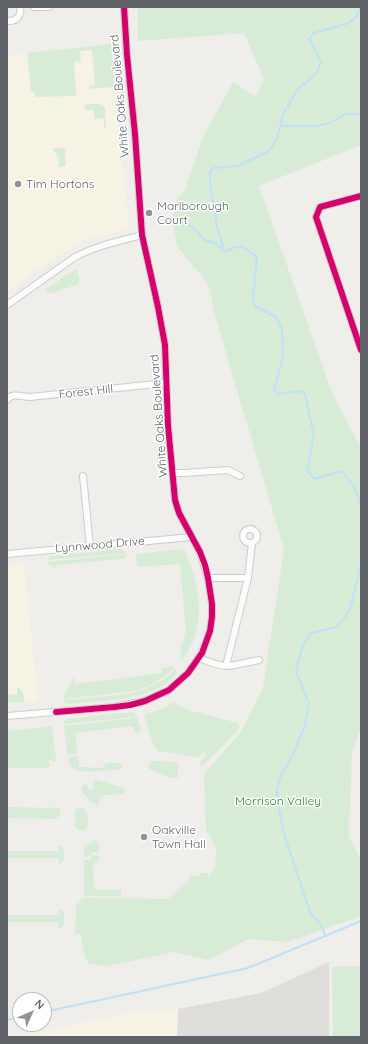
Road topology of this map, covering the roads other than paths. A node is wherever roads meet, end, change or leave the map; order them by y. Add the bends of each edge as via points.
1 (20, 7) edge
2 (34, 7) edge
3 (49, 7) edge
4 (124, 7) edge
5 (7, 21) edge
6 (361, 196) edge
7 (142, 235) junction
8 (7, 304) edge
9 (361, 350) edge
10 (166, 383) junction
11 (7, 400) edge
12 (173, 473) junction
13 (83, 476) dead end
14 (240, 476) dead end
15 (192, 537) junction
16 (252, 543) dead end
17 (90, 546) junction
18 (7, 554) edge
19 (208, 578) junction
20 (248, 578) junction
21 (198, 658) junction
22 (259, 660) dead end
23 (226, 666) junction
24 (7, 716) edge

1 - 5 street via 18,18 12,22
2 - 3 street
4 - 7 street, White Oaks Boulevard
6 - 9 street via 320,207 316,217
7 - 8 street via 86,251
7 - 10 street, White Oaks Boulevard via 165,345
10 - 11 street, Forest Hill via 30,397 12,395
10 - 12 street, White Oaks Boulevard
12 - 14 street via 228,470
12 - 15 street, White Oaks Boulevard via 177,507
13 - 17 street
15 - 17 street, Lynnwood Drive
15 - 19 street, White Oaks Boulevard
16 - 20 street
17 - 18 street, Lynnwood Drive
19 - 20 street
19 - 21 street, White Oaks Boulevard via 212,617 206,642
20 - 23 street
21 - 23 street
21 - 24 street, White Oaks Boulevard via 188,673 169,690 145,701 114,707
22 - 23 street

